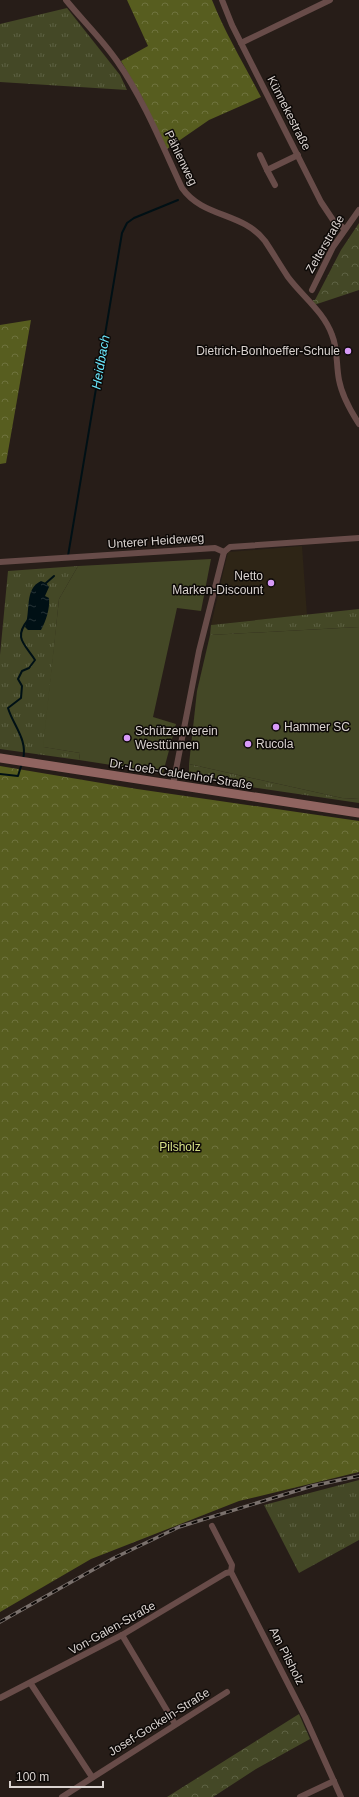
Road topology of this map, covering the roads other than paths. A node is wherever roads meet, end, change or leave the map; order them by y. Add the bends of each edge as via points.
1 (66, 0) edge
2 (222, 0) edge
3 (330, 0) edge
4 (241, 43) junction
5 (260, 155) dead end
6 (298, 155) junction
7 (267, 170) junction
8 (275, 185) dead end
9 (359, 210) edge
10 (345, 228) junction
11 (312, 290) dead end
12 (359, 424) edge
13 (359, 538) edge
14 (224, 552) junction
15 (0, 562) edge
16 (0, 758) edge
17 (173, 785) junction
18 (359, 813) edge
19 (212, 1526) dead end
20 (231, 1572) junction
21 (122, 1635) junction
22 (31, 1684) junction
23 (226, 1692) dead end
24 (0, 1698) edge
25 (175, 1724) junction
26 (92, 1777) junction
27 (334, 1781) junction
28 (62, 1797) edge
29 (300, 1797) edge
30 (341, 1797) edge

1 - 12 street, Pählenweg via 111,51 127,75 189,198 257,232 289,278 323,317 332,335 346,404
2 - 4 street, Künnekestraße
3 - 4 street
4 - 6 street, Künnekestraße
5 - 7 street
6 - 7 street
6 - 10 street, Künnekestraße via 321,202 334,220
7 - 8 street
9 - 10 street, Zelterstraße
10 - 11 street, Zelterstraße
13 - 14 street, Unterer Heideweg via 230,547
14 - 15 street, Unterer Heideweg via 215,548
14 - 17 street via 199,651
16 - 17 main road, Dr.-Loeb-Caldenhof-Straße
17 - 18 main road, Dr.-Loeb-Caldenhof-Straße
19 - 20 street, Am Pilsholz via 232,1565
20 - 21 street, Von-Galen-Straße
20 - 27 street, Am Pilsholz via 305,1717
21 - 22 street, Von-Galen-Straße
21 - 25 street
22 - 24 street, Von-Galen-Straße
22 - 26 street
23 - 25 street, Josef-Gockeln-Straße
25 - 26 street, Josef-Gockeln-Straße
26 - 28 street, Josef-Gockeln-Straße
27 - 29 street
27 - 30 street, Am Pilsholz

